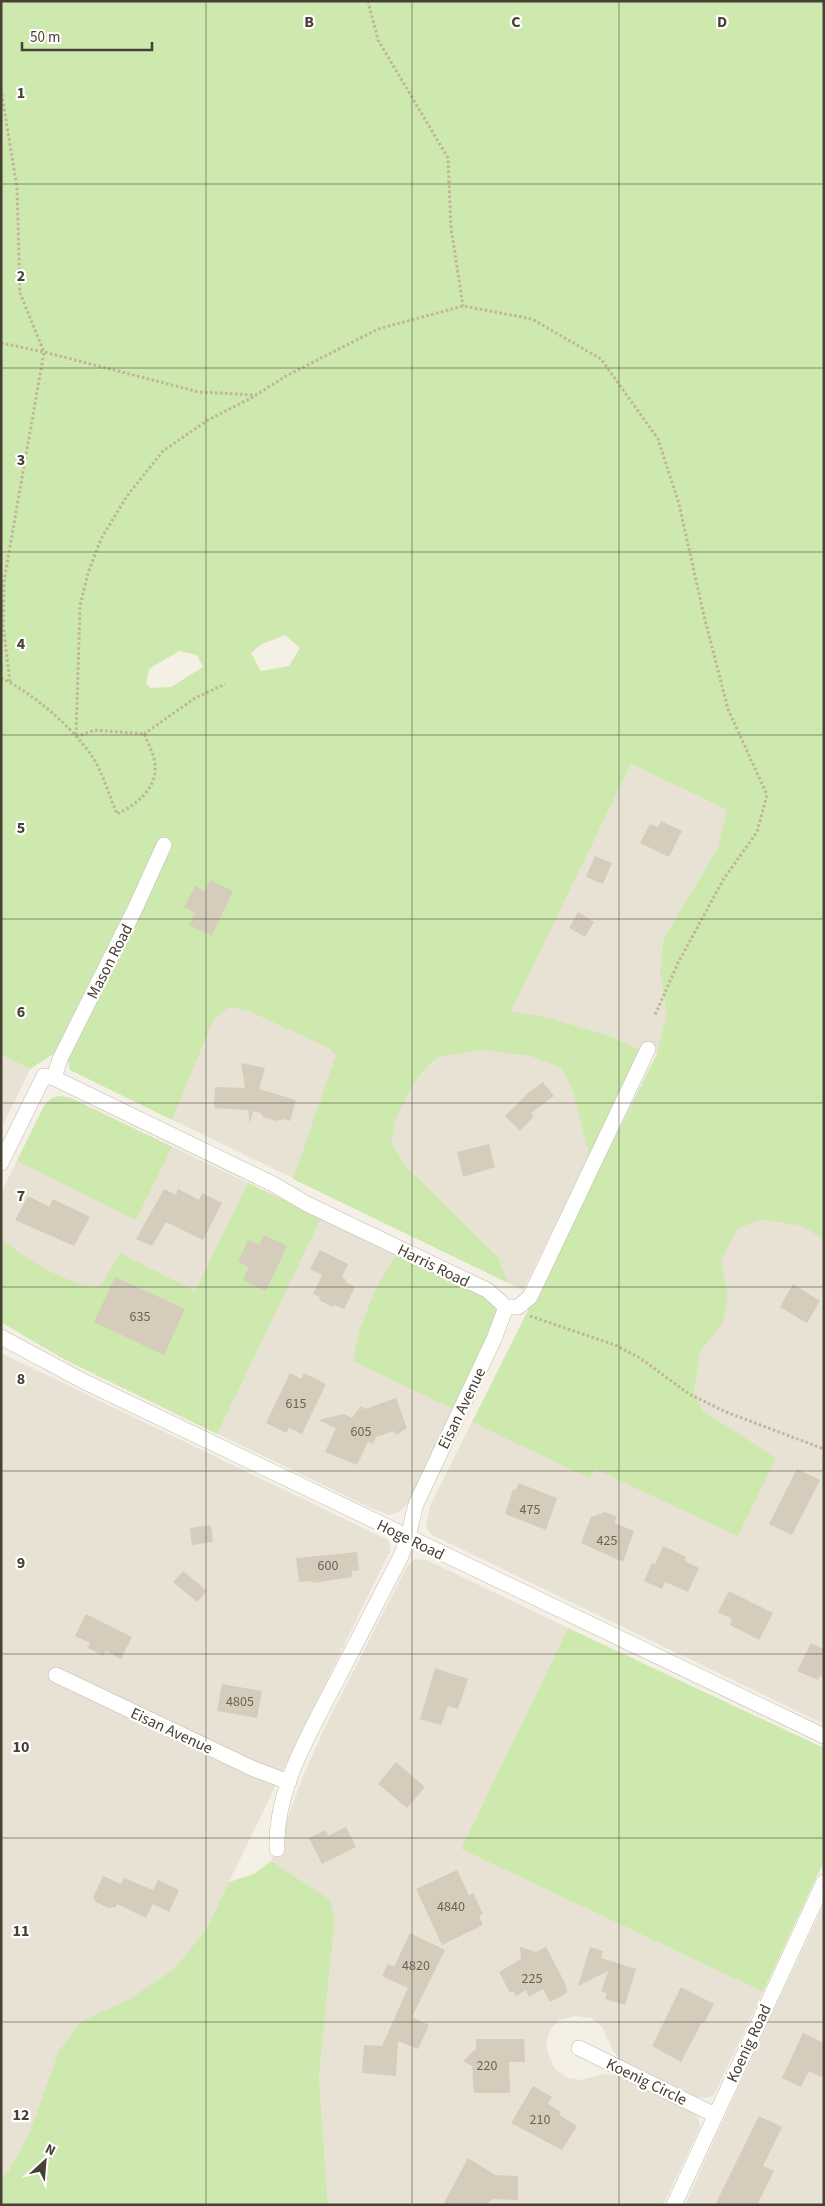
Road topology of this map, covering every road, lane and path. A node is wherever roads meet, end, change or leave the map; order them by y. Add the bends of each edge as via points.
1 (368, 1) edge
2 (1, 89) edge
3 (464, 306) junction
4 (1, 343) edge
5 (44, 352) junction
6 (256, 395) junction
7 (1, 678) edge
8 (10, 682) junction
9 (226, 684) dead end
10 (144, 734) junction
11 (76, 736) junction
12 (164, 845) dead end
13 (655, 1015) dead end
14 (648, 1049) dead end
15 (49, 1077) junction
16 (1, 1163) edge
17 (506, 1307) junction
18 (1, 1337) edge
19 (824, 1449) edge
20 (408, 1537) junction
21 (56, 1675) dead end
22 (824, 1736) edge
23 (289, 1782) junction
24 (277, 1849) dead end
25 (824, 1882) edge
26 (579, 2048) dead end
27 (715, 2115) junction
28 (674, 2205) edge

1 - 3 path via 378,40 448,158 451,228
2 - 5 path via 17,188 20,293
3 - 6 path via 378,329
3 - 13 path via 532,319 601,359 658,439 679,504 728,709 767,795 757,832 723,880 678,963
4 - 5 path
5 - 6 path via 199,392
5 - 8 path via 4,581 3,625
6 - 11 path via 208,420 163,451 127,496 101,539 80,606
7 - 8 path
8 - 11 path
9 - 10 path via 195,698
10 - 11 path via 95,730
10 - 11 path via 155,762 155,776 145,795 117,814 92,757
12 - 15 street, Mason Road
14 - 17 street via 530,1297 518,1307
15 - 16 street, Mason Road
15 - 17 street, Harris Road via 486,1290
17 - 19 path via 616,1345 640,1358 689,1394 726,1412
17 - 20 street, Eisan Avenue via 416,1504
18 - 20 street, Hoge Road via 83,1381
20 - 22 street, Hoge Road
20 - 23 street, Eisan Avenue via 303,1746
21 - 23 street, Eisan Avenue via 254,1769
23 - 24 street, Eisan Avenue via 276,1828
25 - 27 street, Koenig Road
26 - 27 street, Koenig Circle
27 - 28 street, Koenig Road

